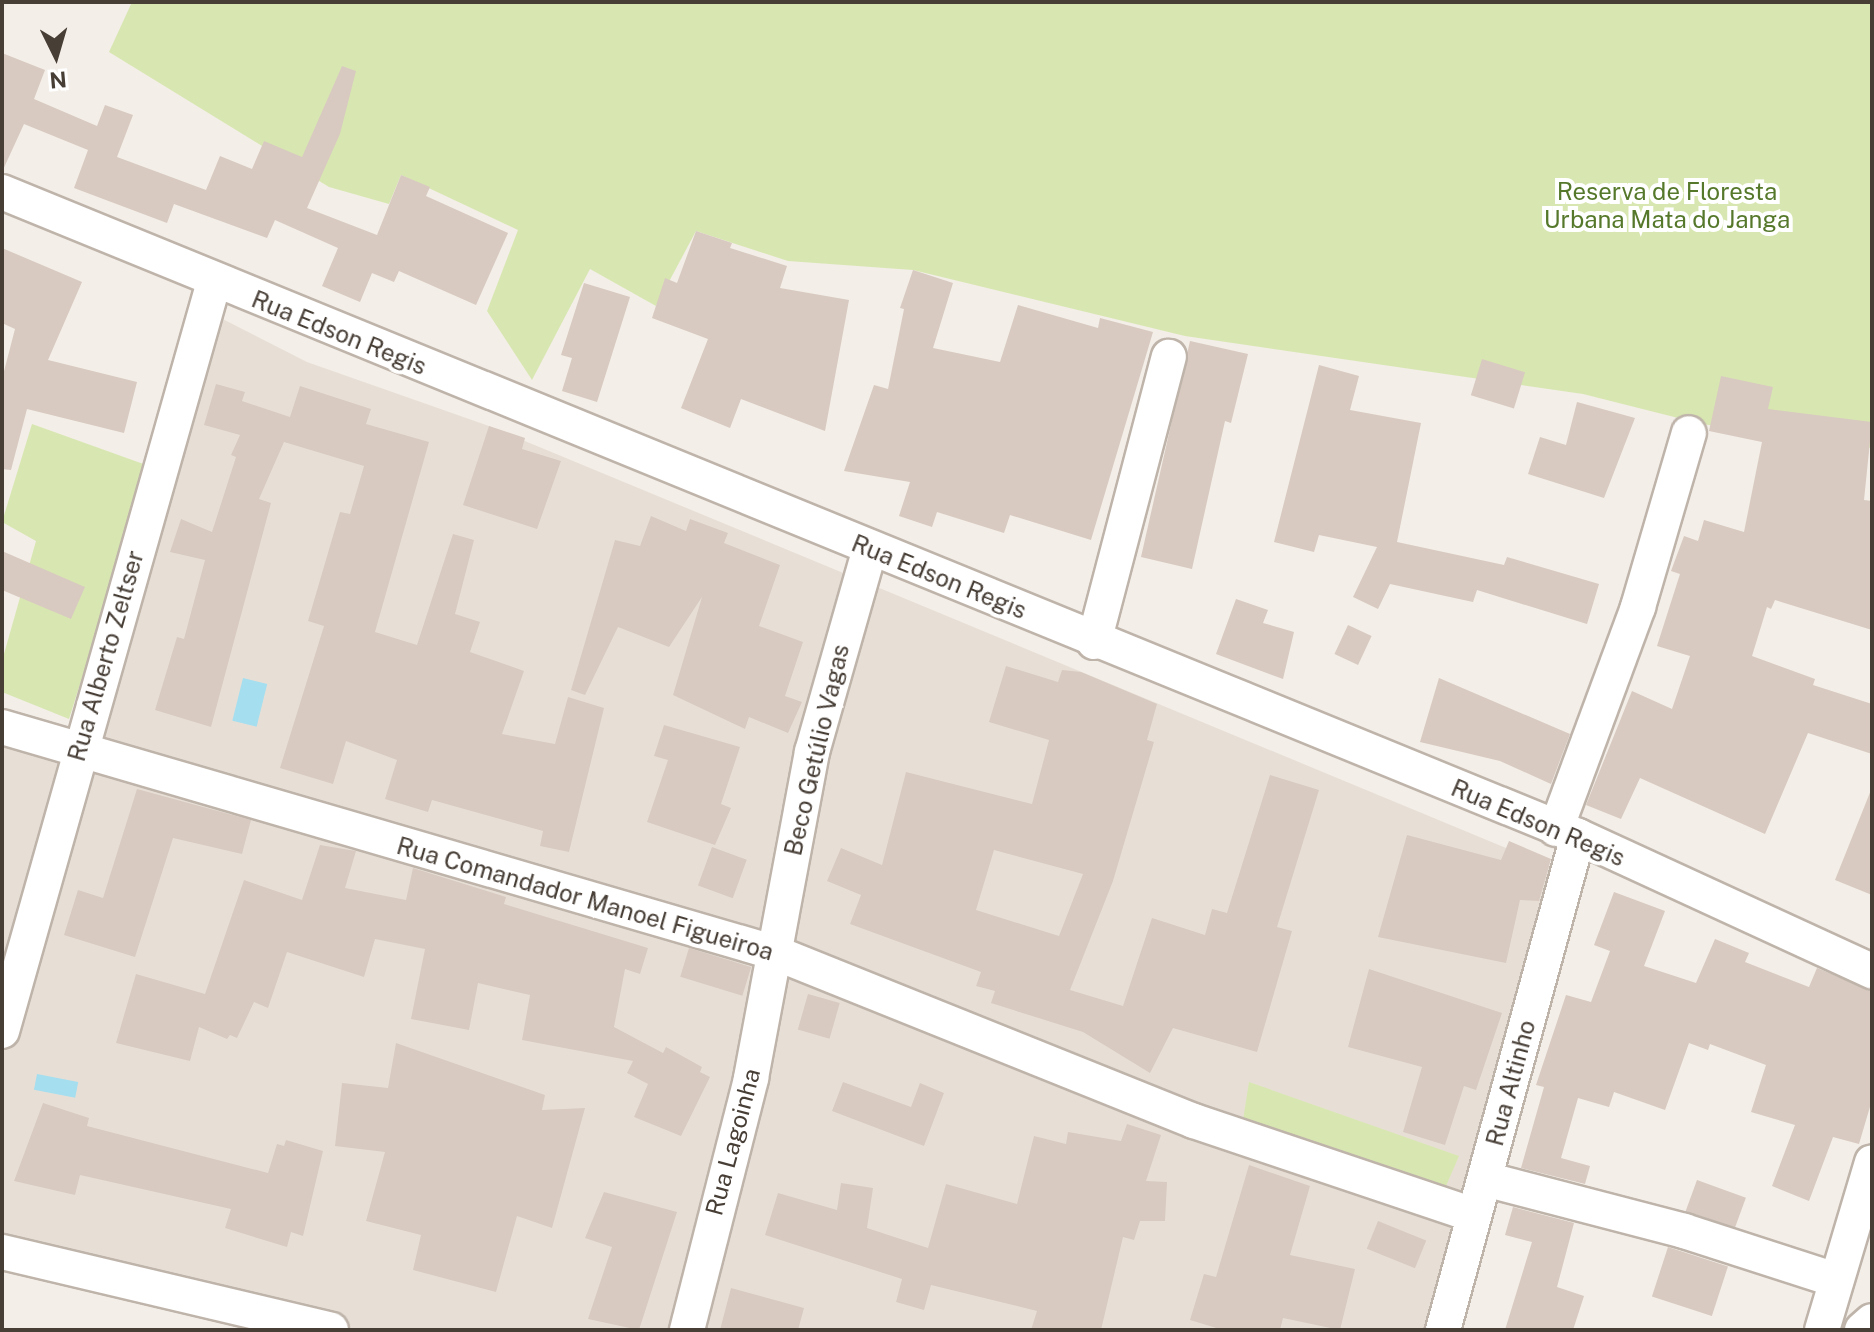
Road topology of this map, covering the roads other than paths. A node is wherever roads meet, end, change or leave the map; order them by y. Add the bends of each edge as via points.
1 (2, 192) edge
2 (214, 282) junction
3 (1169, 357) dead end
4 (1689, 433) dead end
5 (870, 549) junction
6 (1094, 642) junction
7 (2, 727) edge
8 (80, 752) junction
9 (1567, 833) junction
10 (776, 953) junction
11 (1872, 971) edge
12 (2, 1031) edge
13 (1872, 1162) edge
14 (1485, 1179) junction
15 (1473, 1215) junction
16 (2, 1252) edge
17 (1836, 1280) junction
18 (1872, 1321) edge
19 (312, 1328) edge
20 (687, 1330) edge
21 (1443, 1330) edge
22 (1822, 1330) edge
23 (1862, 1330) edge

1 - 2 street, Rua Edson Regis
2 - 5 street, Rua Edson Regis
2 - 8 street, Rua Alberto Zeltser
3 - 6 street
4 - 9 street, Rua Altinho
5 - 6 street, Rua Edson Regis
5 - 10 street, Beco Getúlio Vagas via 812,752
6 - 9 street, Rua Edson Regis
7 - 8 street, Rua Comandador Manoel Figueiroa
8 - 10 street, Rua Comandador Manoel Figueiroa via 605,899
8 - 12 street, Rua Alberto Zeltser
9 - 11 street, Rua Edson Regis
9 - 14 street, Rua Altinho
10 - 15 street, Rua Comandador Manoel Figueiroa via 1194,1121
10 - 20 street, Rua Lagoinha via 751,1078
13 - 17 street
14 - 15 street, Rua Altinho
14 - 17 street via 1684,1231
15 - 21 street, Rua Altinho
16 - 19 street
17 - 22 street
18 - 23 street

